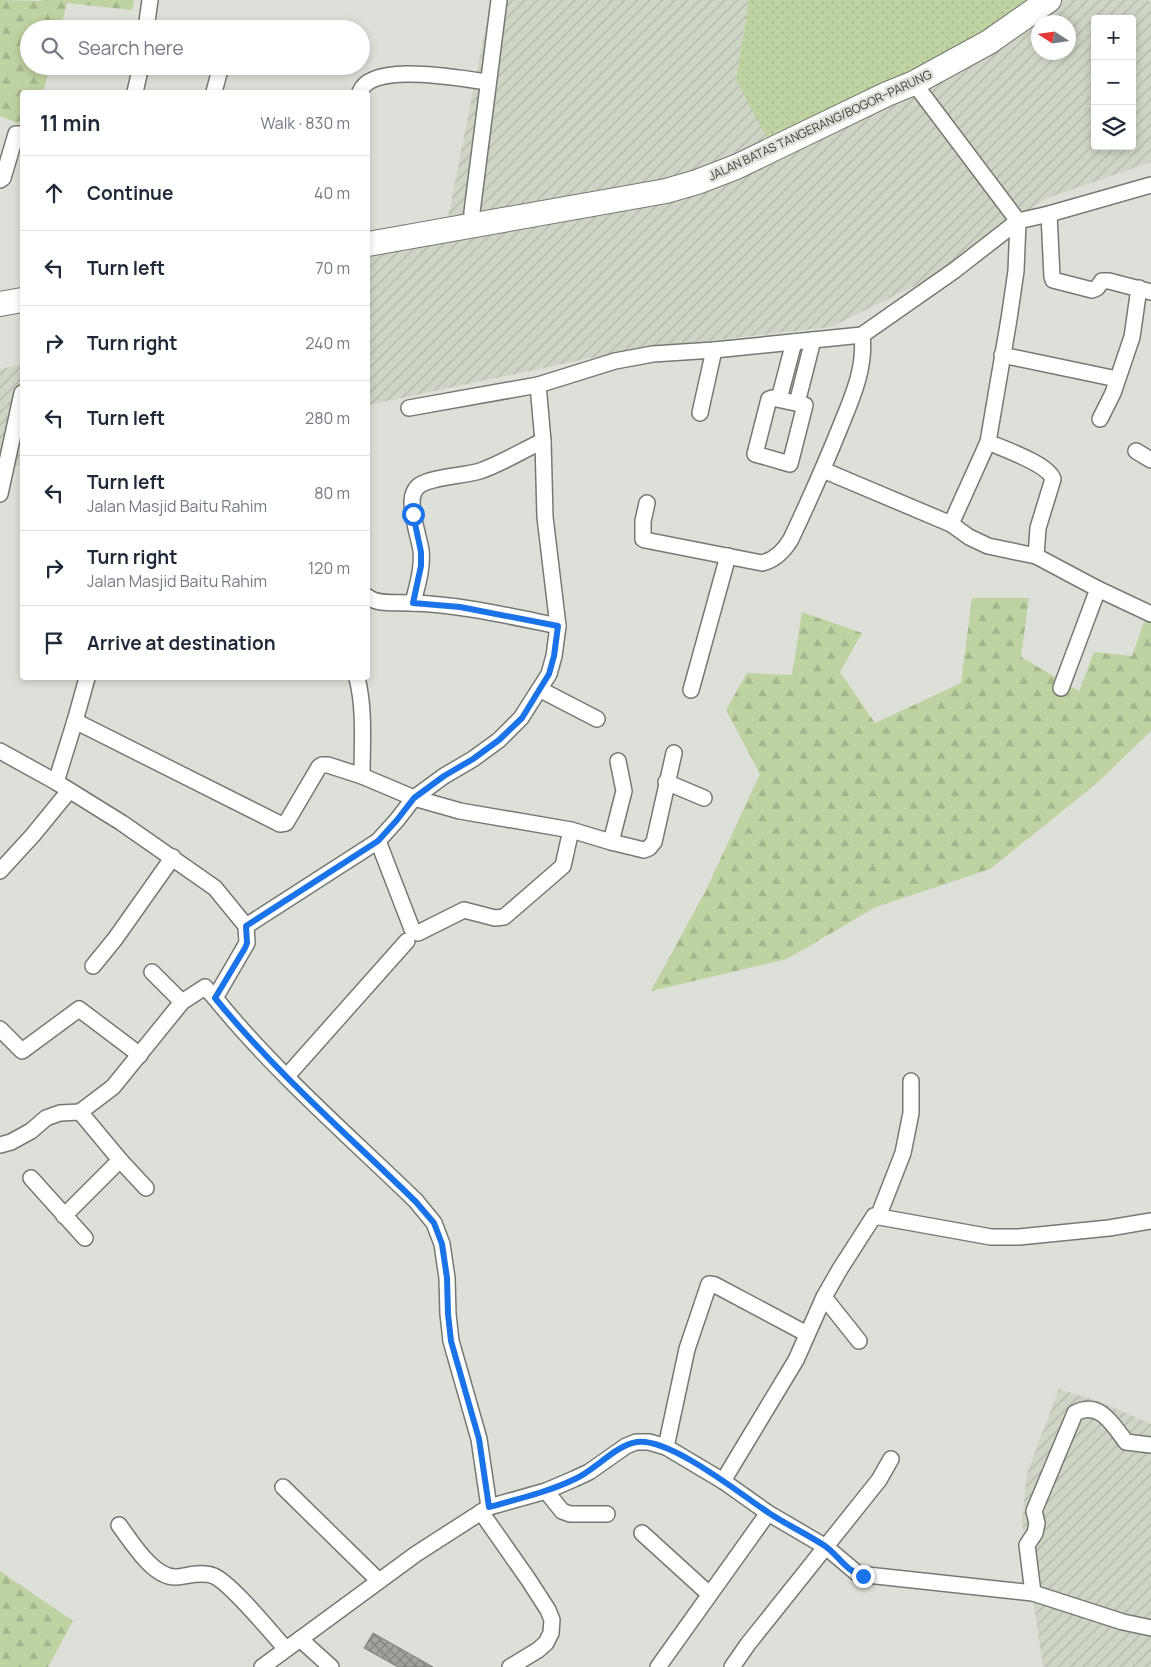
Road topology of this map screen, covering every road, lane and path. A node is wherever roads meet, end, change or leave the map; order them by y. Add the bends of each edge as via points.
1 (150, 0) edge
2 (499, 0) edge
3 (1049, 0) edge
4 (149, 20) edge
5 (139, 75) edge
6 (219, 75) edge
7 (488, 82) junction
8 (914, 83) junction
9 (135, 90) edge
10 (215, 90) edge
11 (361, 90) edge
12 (20, 134) edge
13 (0, 180) edge
14 (1151, 185) edge
15 (1049, 214) junction
16 (1018, 221) junction
17 (472, 225) junction
18 (370, 244) edge
19 (1145, 290) edge
20 (20, 300) edge
21 (0, 304) edge
22 (862, 335) junction
23 (813, 340) junction
24 (794, 342) junction
25 (714, 350) junction
26 (1002, 355) junction
27 (1117, 379) junction
28 (538, 385) junction
29 (779, 399) junction
30 (20, 402) edge
31 (796, 403) junction
32 (409, 408) dead end
33 (700, 413) dead end
34 (1100, 419) dead end
35 (543, 441) junction
36 (988, 442) junction
37 (1136, 451) dead end
38 (1151, 460) edge
39 (823, 470) junction
40 (0, 494) edge
41 (646, 503) dead end
42 (951, 524) junction
43 (728, 556) junction
44 (1036, 556) junction
45 (1098, 589) junction
46 (370, 598) edge
47 (413, 603) junction
48 (1151, 614) edge
49 (558, 626) junction
50 (86, 680) edge
51 (357, 680) edge
52 (1061, 688) dead end
53 (540, 690) junction
54 (691, 690) dead end
55 (597, 719) dead end
56 (76, 721) junction
57 (0, 751) edge
58 (674, 753) dead end
59 (618, 761) dead end
60 (362, 776) junction
61 (56, 782) junction
62 (666, 782) junction
63 (69, 791) junction
64 (414, 798) junction
65 (704, 798) dead end
66 (570, 830) junction
67 (378, 841) junction
68 (611, 842) junction
69 (172, 857) junction
70 (0, 871) edge
71 (246, 926) junction
72 (407, 941) dead end
73 (93, 966) dead end
74 (152, 972) dead end
75 (215, 998) junction
76 (182, 1002) junction
77 (0, 1029) edge
78 (140, 1055) junction
79 (287, 1076) junction
80 (911, 1081) dead end
81 (80, 1112) junction
82 (0, 1145) edge
83 (120, 1160) junction
84 (31, 1178) dead end
85 (146, 1188) dead end
86 (64, 1216) junction
87 (878, 1217) junction
88 (1151, 1221) edge
89 (85, 1238) dead end
90 (824, 1298) junction
91 (807, 1334) junction
92 (859, 1341) dead end
93 (1151, 1445) edge
94 (666, 1447) junction
95 (890, 1458) dead end
96 (723, 1481) junction
97 (283, 1487) dead end
98 (546, 1491) junction
99 (485, 1510) junction
100 (768, 1513) junction
101 (607, 1514) dead end
102 (119, 1525) dead end
103 (642, 1533) dead end
104 (826, 1547) junction
105 (379, 1581) junction
106 (1033, 1593) junction
107 (709, 1594) junction
108 (1151, 1628) edge
109 (300, 1639) junction
110 (286, 1650) junction
111 (262, 1667) edge
112 (331, 1667) edge
113 (510, 1667) edge
114 (658, 1667) edge
115 (732, 1667) edge

1 - 4 street
2 - 7 street
3 - 8 main road, JALAN BATAS TANGERANG/BOGOR–PARUNG via 989,42
5 - 9 street
6 - 10 street
7 - 11 street via 406,74 375,79 367,82
7 - 17 street
8 - 16 street
8 - 17 main road, JALAN BATAS TANGERANG/BOGOR–PARUNG via 736,167 697,182 666,191
12 - 13 street via 16,134
14 - 15 street
15 - 16 street
15 - 19 street via 1053,280 1092,290 1105,281
16 - 22 street
16 - 26 street via 1016,271
17 - 18 main road, JALAN BATAS TANGERANG/BOGOR–PARUNG
19 - 27 street
20 - 21 main road
22 - 23 street
22 - 39 street via 864,350 860,372
23 - 24 street
23 - 31 street
24 - 25 street
24 - 29 street
25 - 28 street via 653,354 615,361
25 - 33 street
26 - 27 street
26 - 36 street
27 - 34 street
28 - 32 street
28 - 35 street
29 - 31 street
29 - 31 street via 769,399 756,454 788,464 805,405
30 - 40 street
35 - 47 street via 482,470 431,480 415,489 413,514 421,566
35 - 49 street via 545,518
36 - 42 street
36 - 44 street via 1044,467 1052,476 1038,528
37 - 38 street
39 - 42 street
39 - 43 street via 791,539 777,556 762,563
41 - 43 street via 644,539
42 - 44 street via 988,546
43 - 54 street
44 - 45 street
45 - 48 street
45 - 52 street
46 - 47 street via 378,602
47 - 49 street via 460,607
49 - 53 street via 549,674
50 - 56 street
51 - 60 street
53 - 55 street
53 - 64 street via 522,718 499,740
56 - 60 street via 280,824 286,822 322,765
56 - 61 street
57 - 61 street
58 - 62 street
59 - 68 street via 624,791
60 - 64 street
61 - 63 street
62 - 65 street
62 - 68 street via 654,842 649,848 644,850
63 - 69 street
63 - 70 street
64 - 66 street via 460,811
64 - 67 street
66 - 67 street via 562,866 504,917 495,918 464,910 418,933 412,929
66 - 68 street
67 - 71 street
69 - 71 street via 215,888
69 - 73 street
71 - 75 street via 245,948
72 - 79 street
74 - 76 street
75 - 76 street via 205,987
75 - 79 street
76 - 78 street
77 - 78 street via 22,1051 80,1009
78 - 81 street via 113,1087
79 - 99 street via 434,1223 442,1244 447,1278 451,1341 479,1439
80 - 87 street via 910,1113 903,1153
81 - 82 street via 46,1118 31,1131
81 - 83 street
83 - 85 street
83 - 86 street
84 - 86 street
86 - 89 street
87 - 88 street via 991,1237 1019,1237
87 - 90 street via 872,1218
90 - 91 street
90 - 92 street
91 - 94 street via 709,1284 687,1349
91 - 96 street via 796,1360
93 - 106 street via 1126,1442 1106,1416 1097,1411 1074,1413 1034,1511 1037,1522 1028,1545
94 - 96 street
94 - 98 street via 636,1442 589,1472
95 - 104 street via 879,1480
96 - 100 street
97 - 105 street
98 - 99 street
98 - 101 street via 562,1511
99 - 105 street
99 - 113 street via 552,1620 551,1634 546,1642
100 - 104 street
100 - 107 street
102 - 110 street via 148,1562 166,1575 205,1573 222,1580
103 - 107 street
104 - 106 street via 863,1576
104 - 115 street
105 - 109 street
106 - 108 street
107 - 114 street
109 - 110 street
109 - 112 street
110 - 111 street

